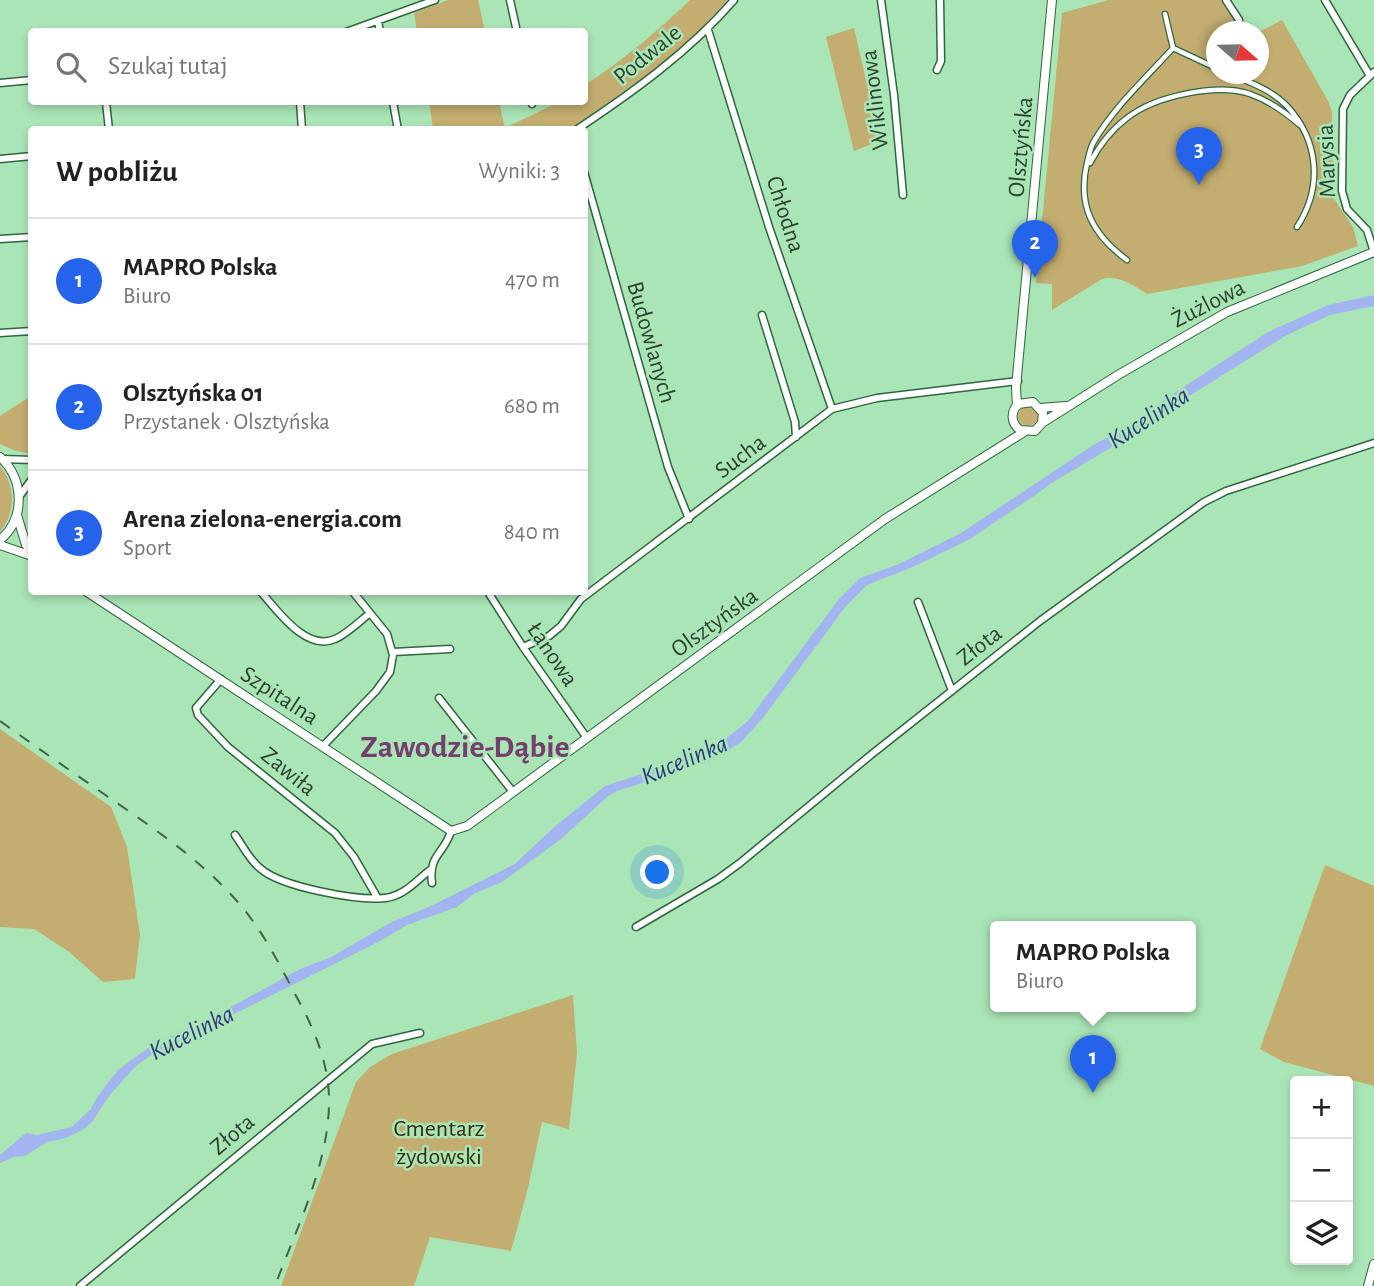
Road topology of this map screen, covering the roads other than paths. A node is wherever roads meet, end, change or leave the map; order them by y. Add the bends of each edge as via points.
1 (433, 0) edge
2 (510, 0) edge
3 (733, 0) edge
4 (881, 0) edge
5 (940, 0) edge
6 (1052, 0) edge
7 (1226, 0) edge
8 (1325, 0) edge
9 (1165, 14) dead end
10 (1239, 20) dead end
11 (378, 21) junction
12 (358, 28) edge
13 (379, 28) edge
14 (516, 28) edge
15 (708, 30) junction
16 (1173, 48) junction
17 (1206, 63) edge
18 (937, 70) dead end
19 (1372, 74) edge
20 (28, 80) edge
21 (0, 83) edge
22 (1254, 84) edge
23 (106, 105) edge
24 (300, 105) edge
25 (394, 105) edge
26 (1300, 125) junction
27 (109, 126) edge
28 (302, 126) edge
29 (397, 126) edge
30 (582, 126) edge
31 (28, 156) edge
32 (0, 159) edge
33 (1086, 171) junction
34 (588, 186) edge
35 (904, 195) dead end
36 (1297, 227) dead end
37 (28, 237) edge
38 (0, 239) edge
39 (1374, 251) edge
40 (1127, 260) dead end
41 (762, 315) dead end
42 (28, 331) edge
43 (0, 333) edge
44 (1018, 381) junction
45 (1028, 401) junction
46 (1068, 405) junction
47 (1017, 406) junction
48 (1041, 408) junction
49 (832, 410) junction
50 (1013, 422) junction
51 (1042, 423) junction
52 (1024, 432) junction
53 (796, 437) junction
54 (1374, 443) edge
55 (1000, 445) junction
56 (1, 458) edge
57 (28, 460) edge
58 (28, 485) edge
59 (19, 497) junction
60 (17, 515) junction
61 (689, 519) junction
62 (0, 543) edge
63 (28, 548) edge
64 (28, 553) edge
65 (588, 594) edge
66 (92, 595) edge
67 (264, 595) edge
68 (355, 595) edge
69 (490, 595) edge
70 (579, 595) edge
71 (586, 595) edge
72 (581, 599) junction
73 (918, 601) dead end
74 (370, 613) junction
75 (523, 647) junction
76 (450, 649) dead end
77 (393, 652) junction
78 (221, 680) junction
79 (951, 691) junction
80 (439, 698) dead end
81 (587, 738) junction
82 (323, 746) junction
83 (513, 792) junction
84 (451, 831) junction
85 (235, 835) dead end
86 (430, 870) junction
87 (432, 883) dead end
88 (377, 897) junction
89 (636, 926) dead end
90 (420, 1033) dead end
91 (1374, 1264) edge
92 (80, 1286) edge
93 (1368, 1286) edge

1 - 11 street
2 - 14 street
3 - 15 street, Podwale
4 - 35 street, Wiklinowa
5 - 18 street via 942,61
6 - 44 street, Olsztyńska
7 - 10 street
8 - 19 street
9 - 16 street
11 - 12 street
11 - 13 street
15 - 30 street, Podwale via 625,98
15 - 49 street, Chłodna
16 - 17 street
16 - 33 street via 1111,117 1092,146
19 - 39 street, Marysia via 1350,95 1343,109 1342,191 1348,209 1367,230
20 - 21 street
22 - 26 street via 1286,104
23 - 27 street
24 - 28 street
25 - 29 street
26 - 33 street via 1280,108 1249,94 1224,90 1192,93 1128,117 1105,138
26 - 36 street via 1314,158 1315,180 1306,214
31 - 32 street
33 - 40 street via 1086,204 1092,224 1106,244
34 - 61 street, Budowlanych via 668,467
37 - 38 street
39 - 46 street, Żużlowa via 1227,312
41 - 53 street
42 - 43 street
44 - 45 street
44 - 47 street, Olsztyńska
44 - 49 street, Sucha via 877,398
45 - 47 street
45 - 48 street
46 - 48 street, Żużlowa
46 - 51 street, Żużlowa
47 - 50 street
48 - 51 street
49 - 53 street, Sucha
50 - 52 street
50 - 55 street, Olsztyńska
51 - 52 street
52 - 55 street, Olsztyńska
53 - 61 street, Sucha
54 - 79 street, Złota via 1204,502
55 - 81 street, Olsztyńska via 884,519
56 - 57 street
56 - 59 street via 11,469
58 - 59 street
59 - 60 street
60 - 62 street
60 - 63 street
61 - 65 street, Sucha
62 - 64 street
66 - 78 street, Szpitalna
67 - 74 street via 293,628 326,641
68 - 74 street
69 - 75 street, Łanowa
70 - 72 street
71 - 72 street, Sucha
72 - 75 street, Sucha via 549,636
73 - 79 street
74 - 77 street via 387,634
75 - 81 street, Łanowa
76 - 77 street
77 - 82 street via 390,672 376,691
78 - 82 street, Szpitalna
78 - 88 street, Zawiła via 196,708 198,715 228,747 335,833
79 - 89 street, Złota via 740,863
80 - 83 street
81 - 83 street, Olsztyńska
82 - 84 street, Szpitalna
83 - 84 street, Olsztyńska via 467,826
84 - 86 street
85 - 88 street via 258,868 270,875 323,892
86 - 87 street
86 - 88 street via 403,892
90 - 92 street, Złota via 372,1044
91 - 93 street

